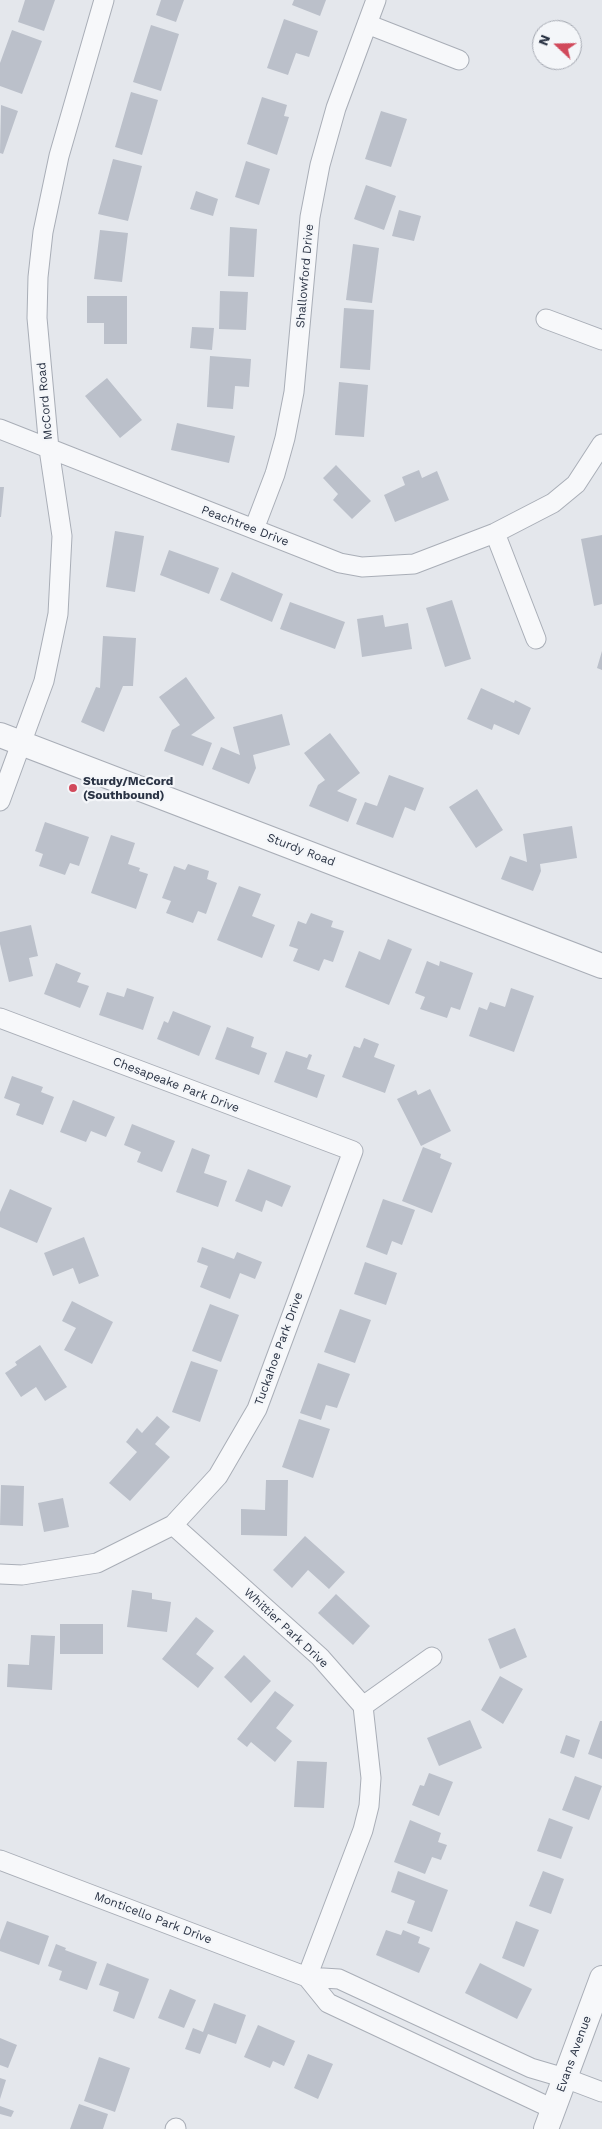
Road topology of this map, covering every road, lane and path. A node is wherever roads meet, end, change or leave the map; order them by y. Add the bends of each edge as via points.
1 (104, 0) edge
2 (376, 0) edge
3 (366, 24) junction
4 (459, 60) dead end
5 (546, 319) dead end
6 (602, 340) edge
7 (0, 429) edge
8 (602, 444) edge
9 (49, 448) junction
10 (254, 529) junction
11 (495, 533) junction
12 (536, 639) dead end
13 (11, 739) edge
14 (0, 801) edge
15 (602, 966) edge
16 (0, 1018) edge
17 (353, 1151) joint
18 (173, 1525) junction
19 (0, 1574) edge
20 (432, 1657) dead end
21 (363, 1706) junction
22 (0, 1860) edge
23 (306, 1977) junction
24 (602, 1978) edge
25 (565, 2078) junction
26 (602, 2092) edge
27 (550, 2119) edge

1 - 9 street, McCord Road via 59,156 43,232 37,318
2 - 3 street, Shallowford Drive
3 - 4 street
3 - 10 street, Shallowford Drive via 320,165 310,217 294,392 275,474
5 - 6 street
7 - 9 street, Peachtree Drive
8 - 11 street, Peachtree Drive via 576,484 553,503
9 - 10 street, Peachtree Drive
9 - 13 street, McCord Road via 62,536 58,614 44,681
10 - 11 street, Peachtree Drive via 340,563 362,567 414,564
11 - 12 street
13 - 14 street, McCord Road
13 - 15 street, Sturdy Road
16 - 17 street, Chesapeake Park Drive
17 - 18 street, Tuckahoe Park Drive via 257,1409 218,1476
18 - 19 street, Tuckahoe Park Drive via 97,1563
18 - 21 street, Whittier Park Drive via 320,1658
20 - 21 street
21 - 23 street via 371,1778 369,1806 363,1830
22 - 23 street, Monticello Park Drive
23 - 25 street, Monticello Park Drive via 339,1979 531,2068
23 - 27 street, Monticello Park Drive via 328,2003
24 - 25 street, Evans Avenue
25 - 26 street, Monticello Park Drive
25 - 27 street, Evans Avenue

